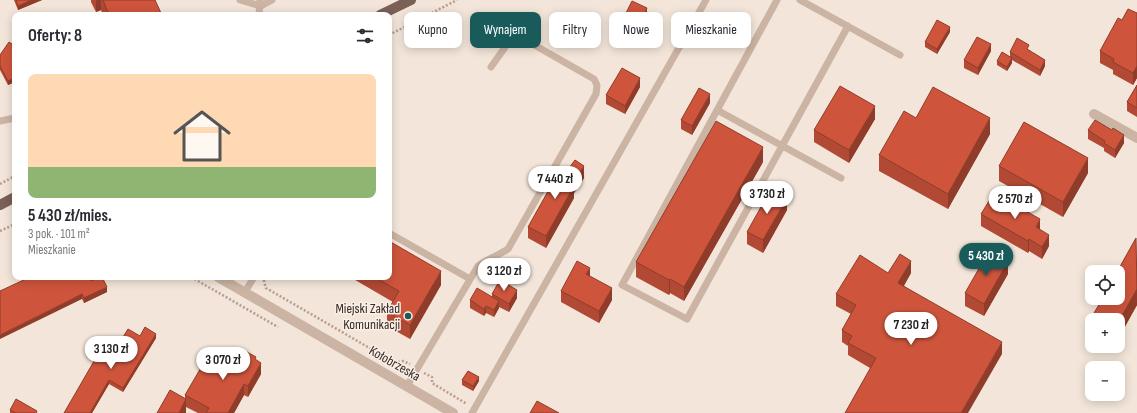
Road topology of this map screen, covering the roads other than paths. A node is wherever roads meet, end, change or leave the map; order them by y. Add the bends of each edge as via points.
1 (240, 0) edge
2 (272, 0) edge
3 (411, 0) edge
4 (706, 0) edge
5 (777, 0) edge
6 (800, 0) edge
7 (260, 3) edge
8 (386, 12) edge
9 (848, 26) junction
10 (900, 55) dead end
11 (491, 67) dead end
12 (717, 110) junction
13 (1094, 114) dead end
14 (12, 119) edge
15 (0, 122) edge
16 (1137, 138) edge
17 (782, 146) junction
18 (841, 178) dead end
19 (12, 199) edge
20 (0, 205) edge
21 (392, 235) edge
22 (470, 279) junction
23 (223, 280) edge
24 (252, 280) edge
25 (245, 292) junction
26 (406, 386) junction
27 (473, 411) edge
28 (453, 413) edge

1 - 7 lane
2 - 7 lane
3 - 8 main road
4 - 27 lane
5 - 12 lane
6 - 9 lane
9 - 10 lane
9 - 17 lane
11 - 22 lane via 508,43 522,38 594,79 597,86 596,94 508,249 478,266
12 - 17 lane
12 - 17 lane via 622,285 687,319
13 - 16 street
14 - 15 lane
17 - 18 lane
19 - 20 main road
21 - 22 lane
22 - 26 lane
23 - 25 street, Kołobrzeska
24 - 25 lane
25 - 26 street, Kołobrzeska
26 - 28 street, Kołobrzeska

